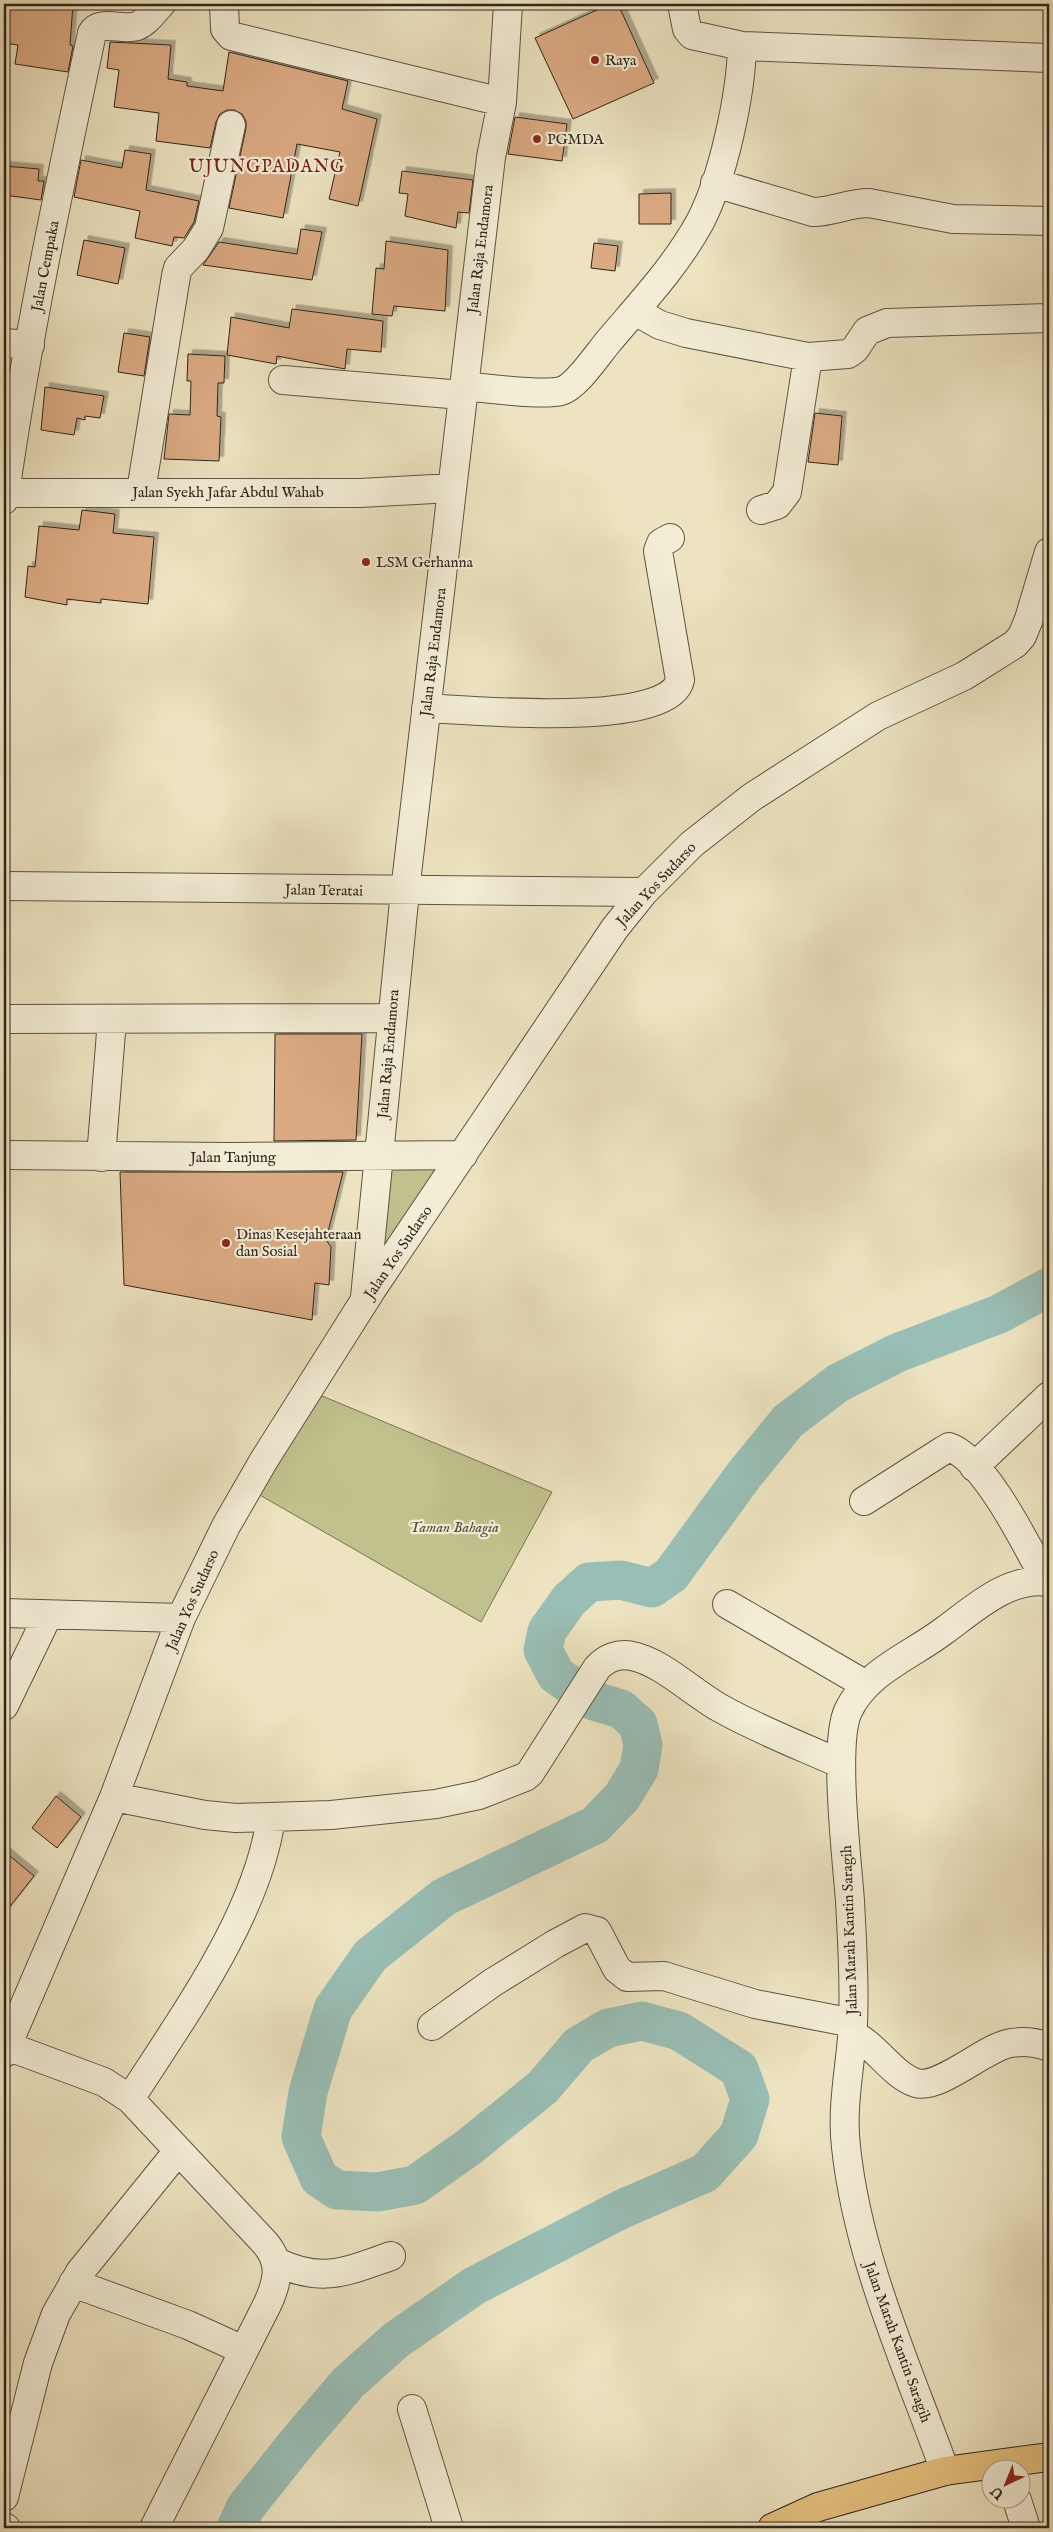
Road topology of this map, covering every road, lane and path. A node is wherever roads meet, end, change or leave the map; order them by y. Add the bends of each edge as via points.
1 (161, 4) edge
2 (224, 4) edge
3 (508, 4) edge
4 (682, 4) edge
5 (742, 46) junction
6 (1049, 58) edge
7 (502, 102) junction
8 (231, 125) dead end
9 (715, 183) junction
10 (1049, 221) edge
11 (635, 311) junction
12 (1049, 318) edge
13 (17, 344) edge
14 (808, 357) junction
15 (283, 380) dead end
16 (463, 391) junction
17 (452, 488) junction
18 (141, 491) junction
19 (4, 495) edge
20 (760, 510) dead end
21 (670, 538) dead end
22 (1049, 552) edge
23 (1049, 625) edge
24 (1022, 636) junction
25 (426, 708) junction
26 (4, 886) edge
27 (405, 891) junction
28 (644, 892) junction
29 (4, 1018) edge
30 (391, 1018) junction
31 (112, 1020) junction
32 (4, 1155) edge
33 (463, 1155) junction
34 (379, 1156) junction
35 (101, 1157) junction
36 (365, 1300) junction
37 (1049, 1396) edge
38 (974, 1467) junction
39 (864, 1501) dead end
40 (1048, 1582) edge
41 (727, 1604) dead end
42 (4, 1614) edge
43 (48, 1615) junction
44 (181, 1618) junction
45 (866, 1685) junction
46 (4, 1706) edge
47 (841, 1764) junction
48 (114, 1797) junction
49 (270, 1818) junction
50 (432, 2026) dead end
51 (852, 2029) junction
52 (1049, 2047) edge
53 (5, 2050) edge
54 (130, 2099) junction
55 (178, 2151) junction
56 (391, 2256) dead end
57 (277, 2262) junction
58 (73, 2283) junction
59 (243, 2350) junction
60 (412, 2409) dead end
61 (1049, 2457) edge
62 (1030, 2461) edge
63 (980, 2468) edge
64 (945, 2470) junction
65 (4, 2497) edge
66 (1020, 2510) edge
67 (154, 2528) edge
68 (449, 2528) edge
69 (774, 2528) edge
70 (1026, 2528) edge

1 - 13 street, Jalan Cempaka via 134,27 102,26 92,33 63,166
2 - 7 street via 225,29 231,36
3 - 7 street, Jalan Raja Endamora
4 - 5 street via 687,30 692,36
5 - 6 street
5 - 9 street via 727,140
7 - 16 street, Jalan Raja Endamora via 491,157
8 - 18 street via 210,228 196,250 178,268 176,276
9 - 10 street via 813,212 868,203 952,219
9 - 11 street via 699,222 665,274
11 - 14 street via 660,325 686,333
11 - 16 street via 573,383 562,391
12 - 14 street via 887,323 867,331 848,354
13 - 19 street, Jalan Cempaka
14 - 20 street via 787,492 777,505
15 - 16 street
16 - 17 street, Jalan Raja Endamora
17 - 18 street, Jalan Syekh Jafar Abdul Wahab via 360,493
17 - 25 street, Jalan Raja Endamora
18 - 19 street, Jalan Syekh Jafar Abdul Wahab
21 - 25 street via 661,543 658,551 680,680 671,696 601,713 547,714
22 - 24 street
23 - 24 street, Jalan Yos Sudarso
24 - 28 street, Jalan Yos Sudarso via 999,655 964,676 878,716 752,797 692,844
25 - 27 street, Jalan Raja Endamora
26 - 27 street, Jalan Teratai
27 - 28 street, Jalan Teratai
27 - 30 street, Jalan Raja Endamora
28 - 33 street, Jalan Yos Sudarso via 615,928
29 - 31 street
30 - 31 street
30 - 34 street, Jalan Raja Endamora
31 - 35 street
32 - 35 street, Jalan Tanjung
33 - 34 street, Jalan Tanjung
33 - 36 street, Jalan Yos Sudarso
34 - 35 street, Jalan Tanjung
34 - 36 street, Jalan Raja Endamora
36 - 44 street, Jalan Yos Sudarso via 264,1460 226,1526
37 - 38 street
38 - 39 street via 960,1453 949,1448
38 - 40 street via 1002,1503
40 - 45 street, Jalan Marah Kantin Saragih via 1022,1584 988,1598 936,1637 879,1672
41 - 45 street
42 - 43 street
43 - 44 street
43 - 46 street
44 - 48 street, Jalan Yos Sudarso
45 - 47 street, Jalan Marah Kantin Saragih via 844,1722
47 - 49 street via 720,1708 638,1658 618,1655 601,1663 594,1672 525,1777 479,1795 436,1804
47 - 51 street, Jalan Marah Kantin Saragih via 853,1954
48 - 49 street via 205,1815
48 - 53 street, Jalan Yos Sudarso
49 - 54 street via 266,1844 238,1917 202,1985
50 - 51 street via 492,1983 585,1928 598,1931 616,1969 627,1977 664,1976
51 - 52 street via 900,2074 918,2084 950,2074 1010,2043
51 - 64 street, Jalan Marah Kantin Saragih via 844,2111 852,2196 865,2250
53 - 54 street via 104,2082
54 - 55 street
55 - 57 street via 265,2243
55 - 58 street
56 - 57 street via 339,2274 308,2274
57 - 59 street via 276,2285
58 - 59 street via 188,2324
58 - 65 street via 56,2314 38,2364
59 - 67 street
60 - 68 street
61 - 62 main road
63 - 64 main road
64 - 69 main road via 818,2507
66 - 70 street

